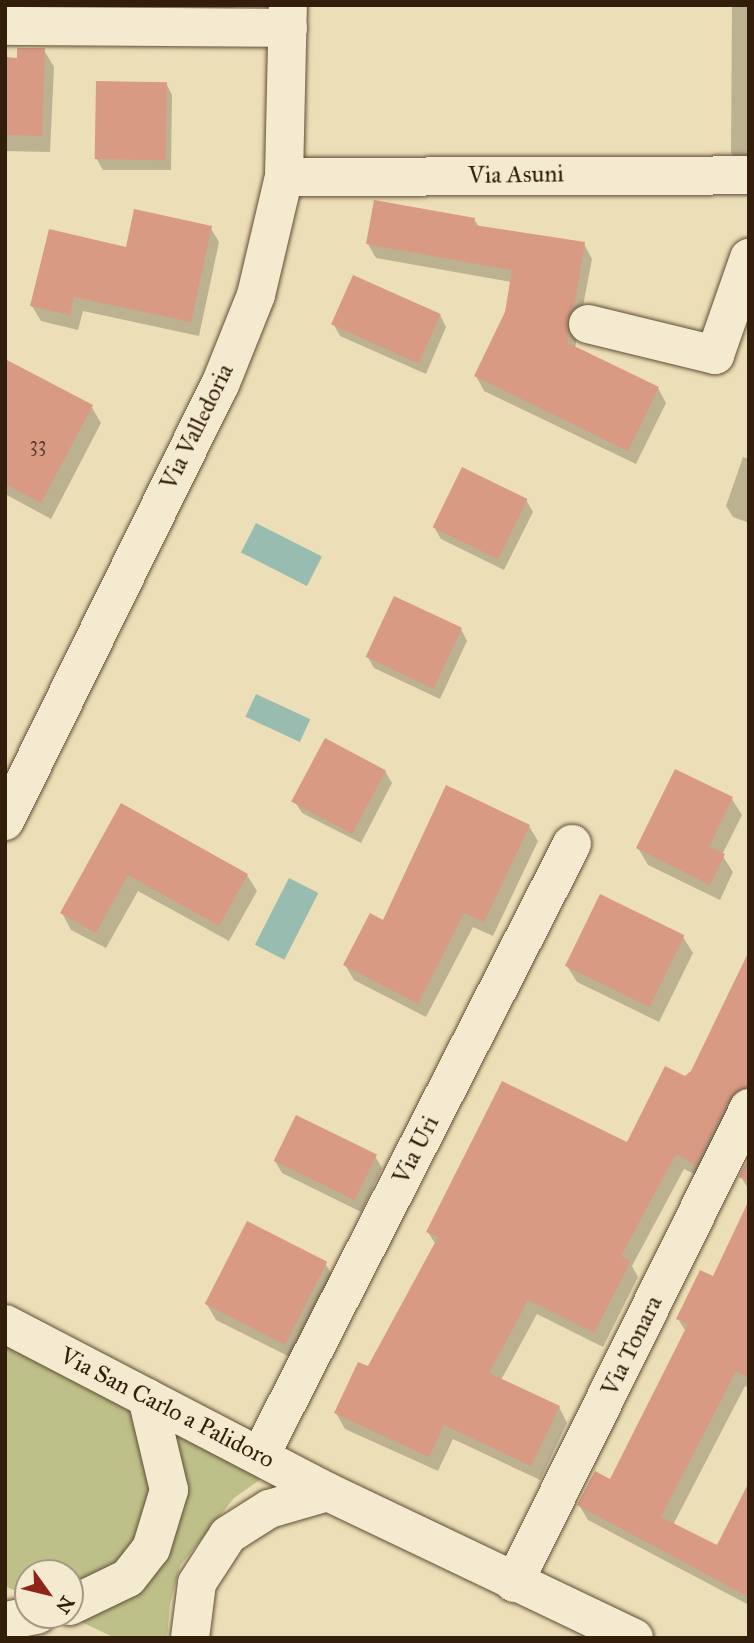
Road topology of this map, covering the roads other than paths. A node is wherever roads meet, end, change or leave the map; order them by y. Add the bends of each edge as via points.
1 (288, 17) edge
2 (7, 26) edge
3 (749, 176) edge
4 (284, 177) junction
5 (749, 258) edge
6 (588, 324) dead end
7 (5, 821) edge
8 (572, 844) dead end
9 (749, 1108) edge
10 (5, 1324) edge
11 (147, 1398) junction
12 (260, 1456) junction
13 (328, 1492) junction
14 (514, 1583) junction
15 (84, 1599) edge
16 (5, 1623) edge
17 (33, 1638) edge
18 (190, 1638) edge
19 (634, 1638) edge

1 - 2 street
1 - 4 street, Via Valledoria
3 - 4 street, Via Asuni
4 - 7 street, Via Valledoria via 256,295 220,385
5 - 6 street via 715,355
8 - 12 street, Via Uri
9 - 14 street, Via Tonara
10 - 11 street, Via San Carlo a Palidoro
11 - 12 street, Via San Carlo a Palidoro
11 - 15 street via 169,1490 151,1549 128,1578
12 - 13 street, Via San Carlo a Palidoro
13 - 14 street, Via San Carlo a Palidoro
13 - 18 street, Via San Carlo a Palidoro via 269,1509 228,1535 197,1583
14 - 19 street, Via San Carlo a Palidoro
16 - 17 street

